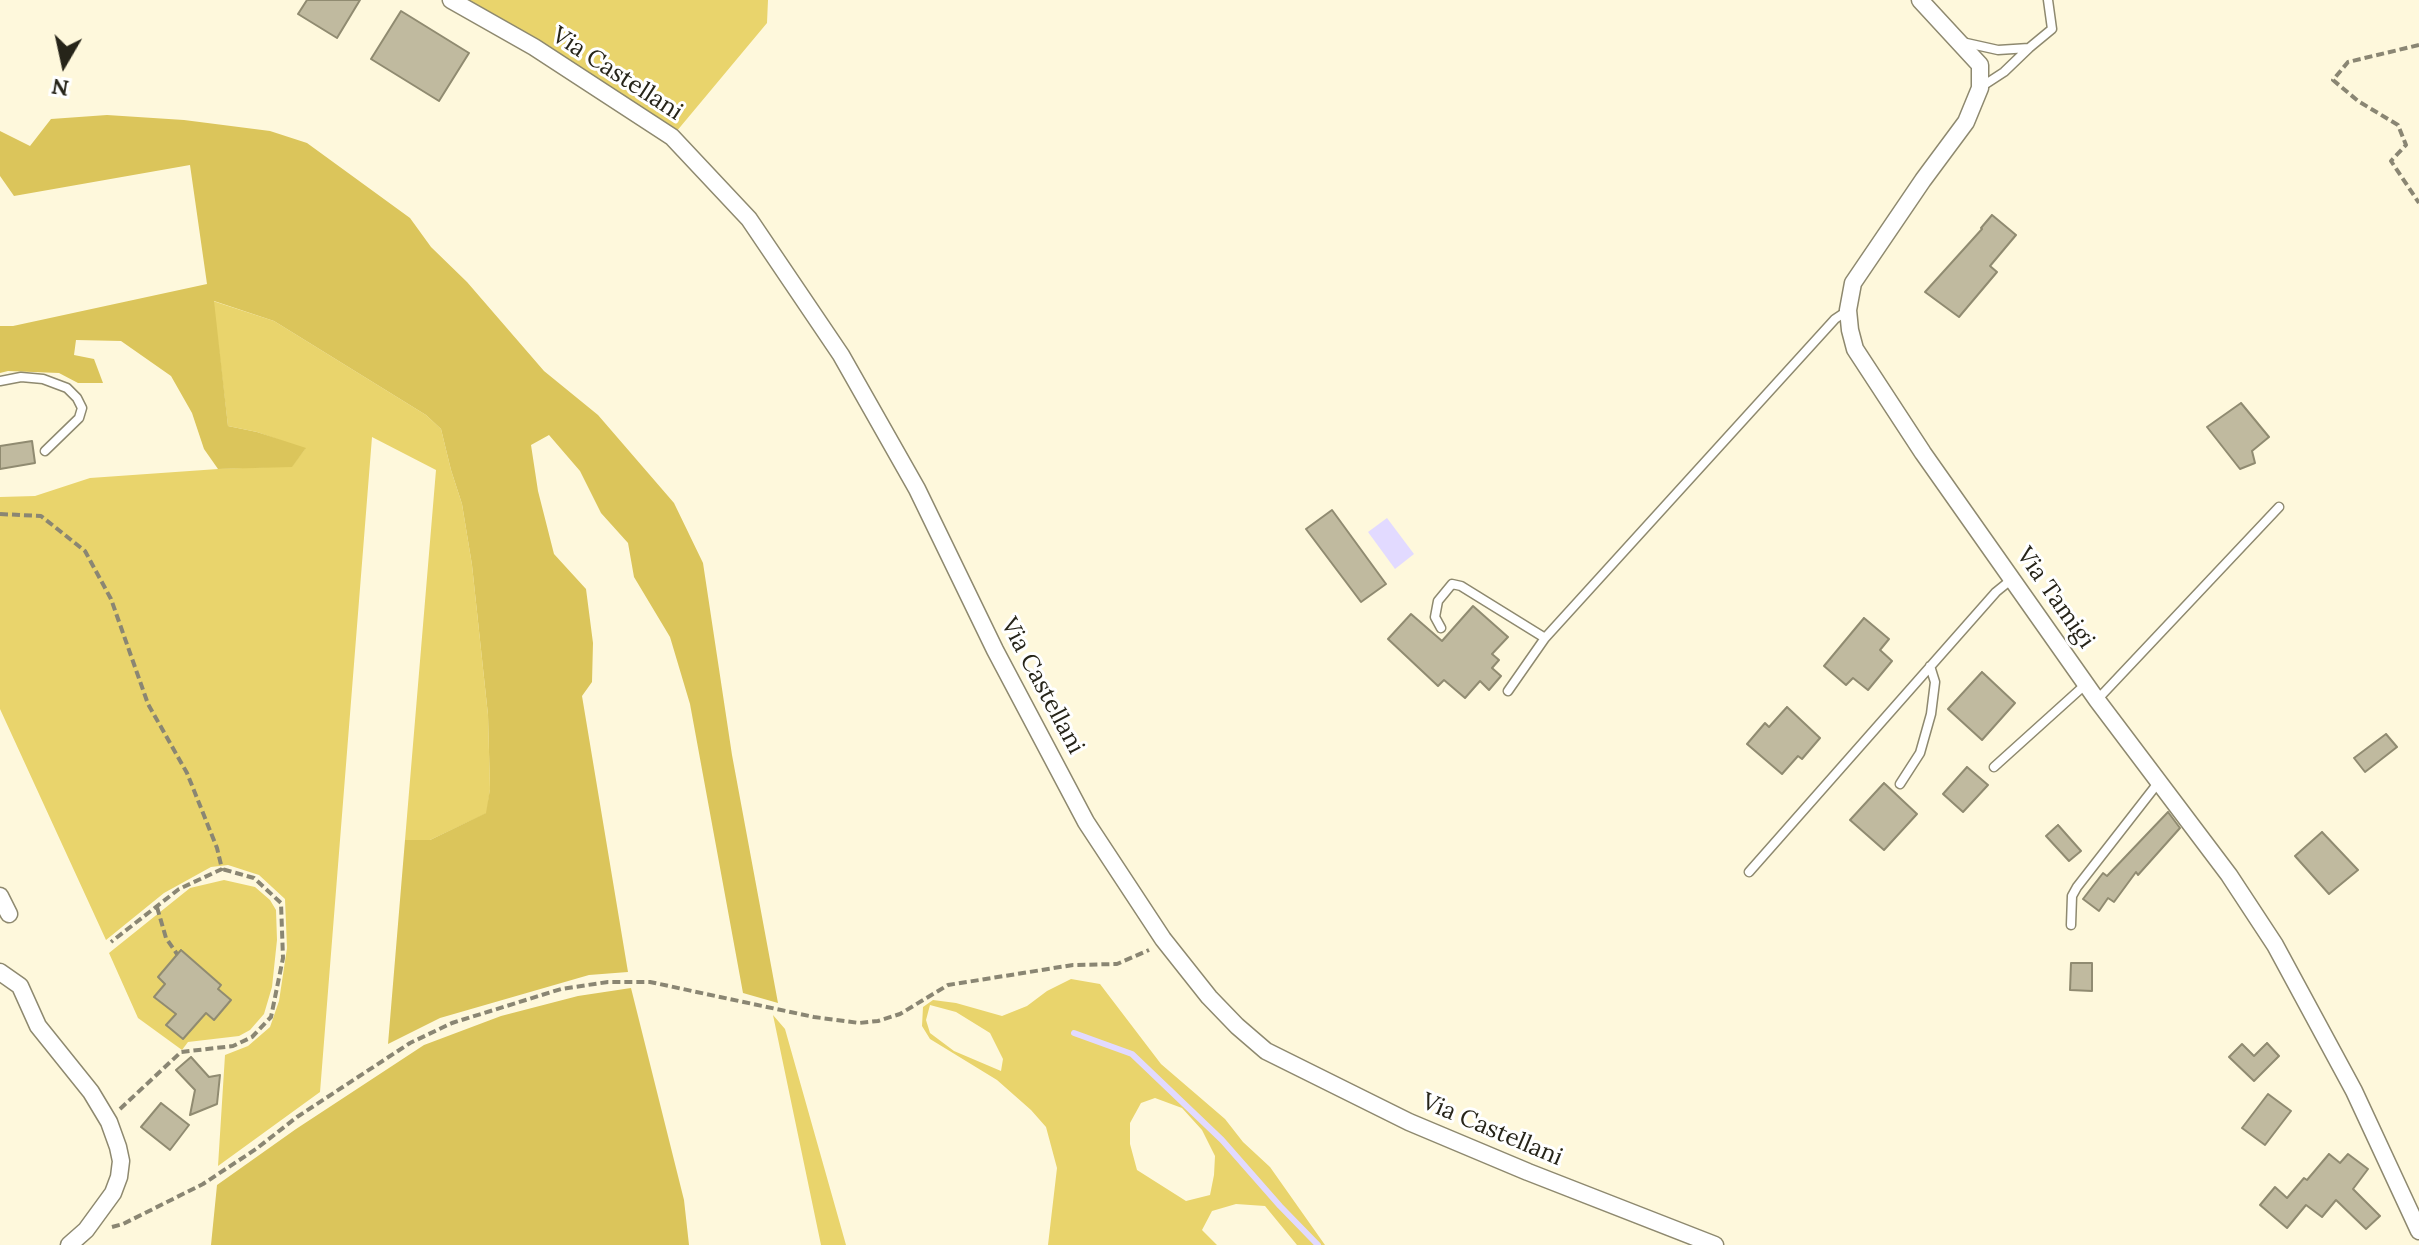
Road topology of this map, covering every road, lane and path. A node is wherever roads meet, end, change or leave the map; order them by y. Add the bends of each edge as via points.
1 (451, 0) edge
2 (1920, 0) edge
3 (2048, 0) edge
4 (1957, 41) junction
5 (2419, 45) edge
6 (2029, 48) junction
7 (1980, 88) junction
8 (2419, 203) edge
9 (1848, 310) junction
10 (0, 381) edge
11 (45, 451) dead end
12 (2279, 507) dead end
13 (0, 514) edge
14 (2012, 579) junction
15 (1441, 628) dead end
16 (1545, 638) junction
17 (1930, 666) junction
18 (2086, 684) junction
19 (1508, 691) dead end
20 (2097, 700) junction
21 (1994, 767) dead end
22 (2158, 783) junction
23 (1900, 784) dead end
24 (222, 869) junction
25 (1749, 872) dead end
26 (0, 896) edge
27 (157, 907) junction
28 (9, 914) dead end
29 (2071, 925) dead end
30 (111, 942) dead end
31 (1166, 942) junction
32 (177, 954) dead end
33 (0, 972) edge
34 (109, 1122) junction
35 (91, 1225) junction
36 (2419, 1231) edge
37 (69, 1245) edge
38 (1715, 1245) edge

1 - 31 street, Via Castellani via 672,137 749,219 841,355 917,489 1086,822
2 - 4 street
3 - 6 lane via 2052,29
4 - 6 lane via 1998,50
4 - 7 street via 1980,65
5 - 8 path via 2348,62 2333,80 2398,125 2406,145 2391,161
6 - 7 lane
7 - 9 street, Via Tamigi via 1966,122 1853,283
9 - 14 street, Via Tamigi via 1855,349
9 - 16 lane
10 - 11 lane via 43,379 77,398 79,418
12 - 20 lane
13 - 24 path via 41,516 85,551 111,599 148,704 187,773
14 - 17 lane
14 - 18 street, Via Tamigi
15 - 16 lane via 1435,617 1438,601 1452,584
16 - 19 lane
17 - 23 lane via 1935,682 1931,714 1920,753
17 - 25 lane
18 - 20 street, Via Tamigi
18 - 21 lane
20 - 22 street, Via Tamigi
22 - 29 lane via 2077,887
22 - 36 street, Via Tamigi via 2275,945 2354,1091
24 - 27 path via 179,889
24 - 34 path via 254,878 281,903 283,958 271,1017 252,1037 233,1046 181,1052
26 - 28 street
27 - 30 path
27 - 32 path
31 - 35 path via 1117,964 1060,967 948,985 900,1014 859,1023 650,982 561,989 452,1023 410,1043 203,1184 123,1224 105,1229
31 - 38 street, Via Castellani via 1209,997 1266,1051 1409,1122
33 - 34 street via 20,986 38,1026
34 - 35 street via 121,1161 119,1177
35 - 37 street

